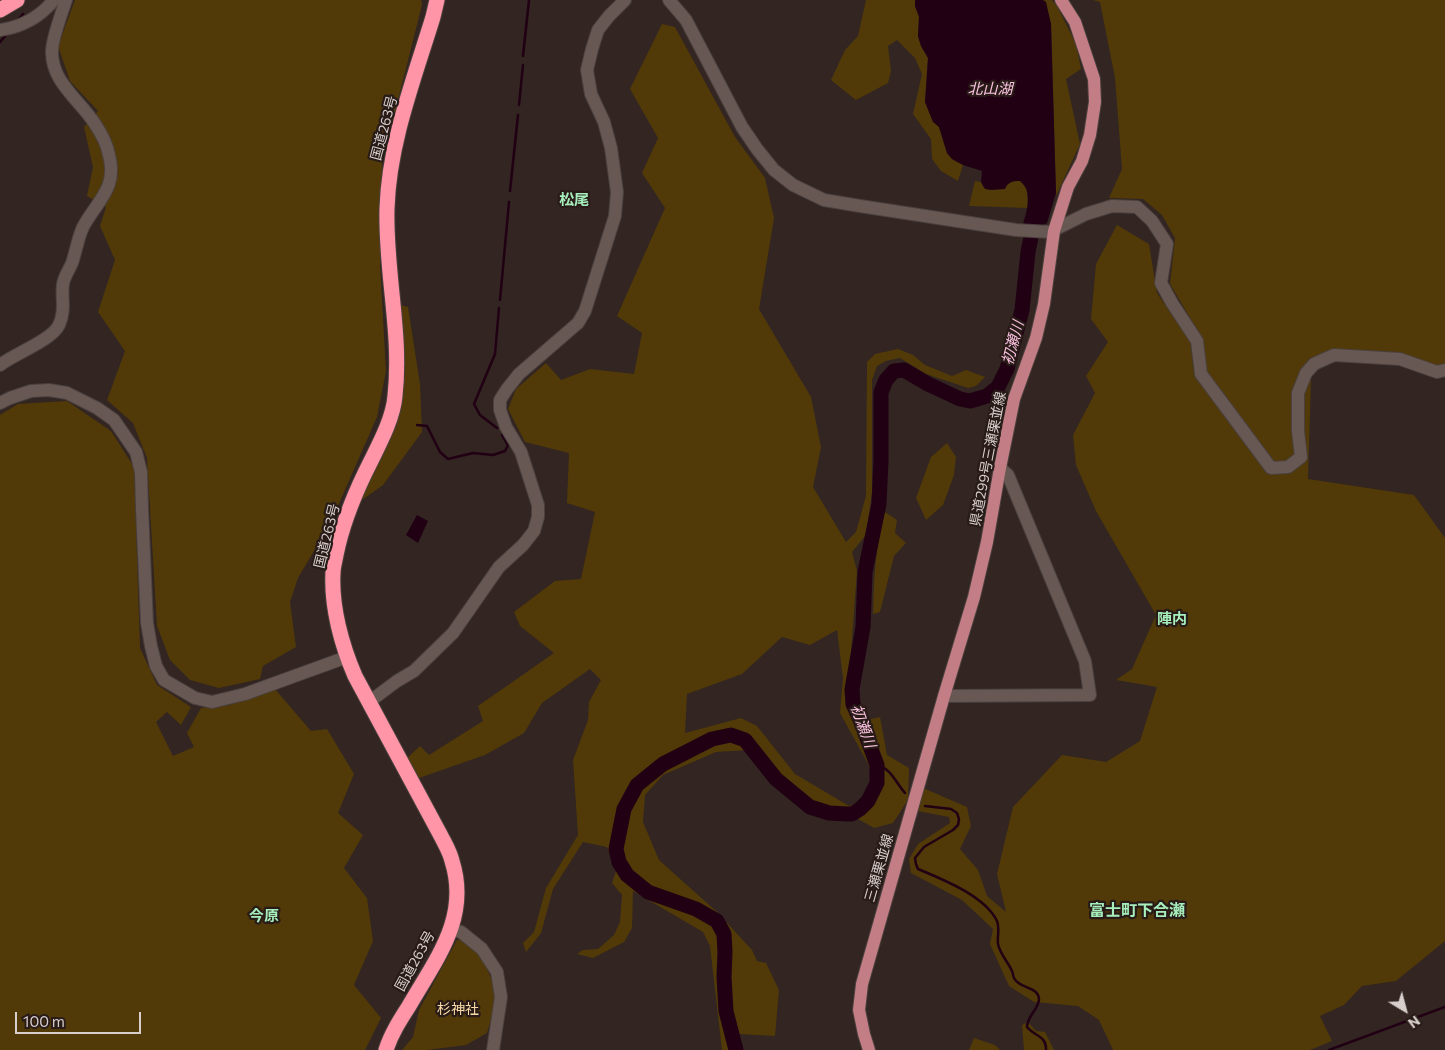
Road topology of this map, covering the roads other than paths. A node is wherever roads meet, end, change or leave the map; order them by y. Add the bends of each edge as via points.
1 (17, 0) edge
2 (54, 0) edge
3 (66, 0) edge
4 (437, 0) edge
5 (625, 0) edge
6 (669, 0) edge
7 (1061, 0) edge
8 (0, 10) edge
9 (2, 30) edge
10 (1052, 232) junction
11 (0, 365) edge
12 (1445, 370) edge
13 (0, 403) edge
14 (1000, 468) junction
15 (347, 657) junction
16 (944, 696) junction
17 (369, 702) junction
18 (451, 929) junction
19 (386, 1050) edge
20 (493, 1050) edge
21 (869, 1050) edge

1 - 8 highway
2 - 9 street via 30,21
3 - 11 street via 52,49 53,63 63,86 95,124 105,143 111,166 110,179 106,194 83,228 63,284 64,307 59,325 43,340
4 - 15 highway, 国道263号 via 390,171 387,208 398,362 395,399 386,431 350,503 333,573 334,597
5 - 17 street via 598,30 587,70 591,94 611,148 617,192 615,216 585,311 578,323 520,374 500,400 506,427 521,452 538,505 534,531 499,566 453,633 414,671
6 - 10 street via 686,20 746,134 774,170 793,185 824,200 1016,230
7 - 10 main road, 県道299号三瀬栗並線 via 1076,22 1094,79 1095,102 1082,161 1068,187
10 - 12 street via 1086,214 1112,206 1137,207 1152,221 1167,244 1161,283 1197,341 1201,374 1271,468 1288,467 1301,457 1298,393 1306,373 1314,364 1334,355 1400,359 1437,372
10 - 14 main road, 県道299号三瀬栗並線 via 1044,304 1036,338 1014,399
13 - 15 street via 31,391 67,393 114,420 136,452 141,472 147,623 156,666 164,680 195,698 212,702 245,694
14 - 16 main road, 県道299号三瀬栗並線 via 974,598
14 - 16 street via 1008,475 1085,661 1090,695
15 - 17 highway, 国道263号
16 - 21 main road, 三瀬栗並線 via 862,984 860,1010
17 - 18 highway, 国道263号 via 452,859 457,886 456,913
18 - 19 highway, 国道263号 via 444,947 396,1026
18 - 20 street via 461,932 482,949 497,972 501,998

